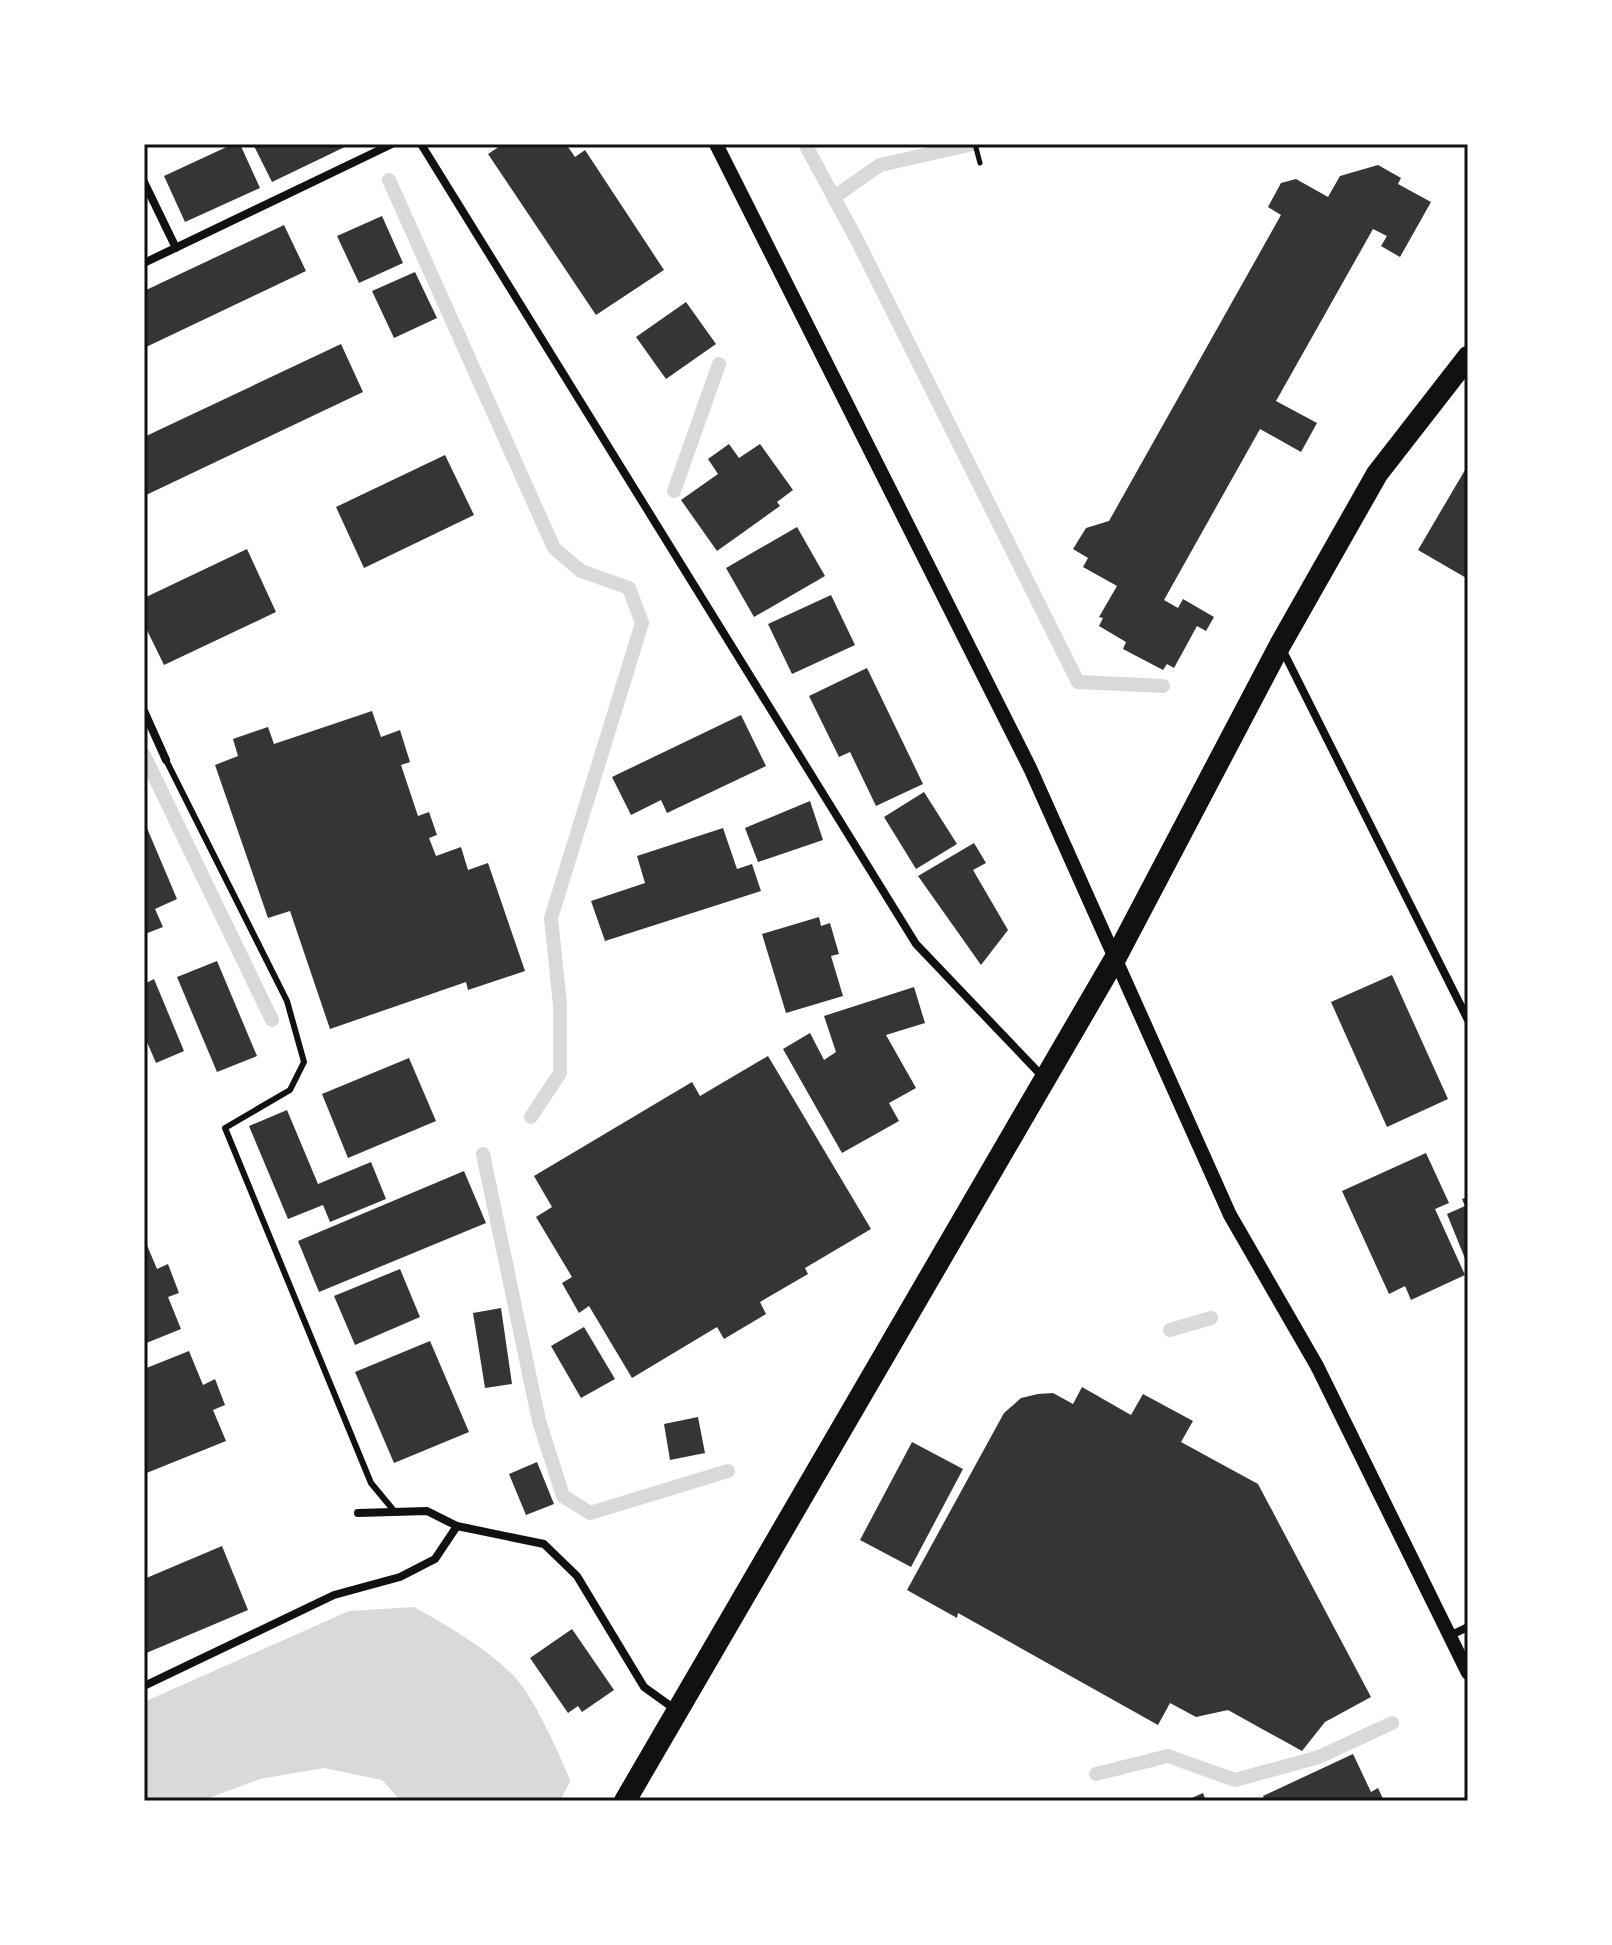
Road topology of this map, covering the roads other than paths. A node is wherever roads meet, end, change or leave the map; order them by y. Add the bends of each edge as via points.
1 (392, 144) edge
2 (421, 144) edge
3 (716, 144) edge
4 (144, 182) edge
5 (176, 248) junction
6 (144, 263) edge
7 (1468, 357) edge
8 (1280, 645) junction
9 (144, 711) edge
10 (166, 760) joint
11 (1116, 957) junction
12 (1468, 1020) edge
13 (1043, 1077) junction
14 (395, 1512) junction
15 (358, 1513) dead end
16 (457, 1526) junction
17 (1468, 1627) edge
18 (1449, 1636) junction
19 (1468, 1673) edge
20 (144, 1686) edge
21 (677, 1710) junction
22 (633, 1796) edge

1 - 5 street
2 - 13 street via 916,944
3 - 11 street via 1030,768
4 - 5 street
5 - 6 street
7 - 8 highway via 1377,474
8 - 11 highway
8 - 12 street
9 - 10 street
10 - 14 lane via 287,1001 304,1062 290,1090 225,1128 371,1483
11 - 13 highway
11 - 18 street via 1230,1215 1317,1366
13 - 21 highway
14 - 15 street
14 - 16 street via 427,1511
16 - 20 street via 435,1559 400,1577 334,1595
16 - 21 street via 544,1544 577,1576 644,1687
17 - 18 street
18 - 19 street
21 - 22 highway

